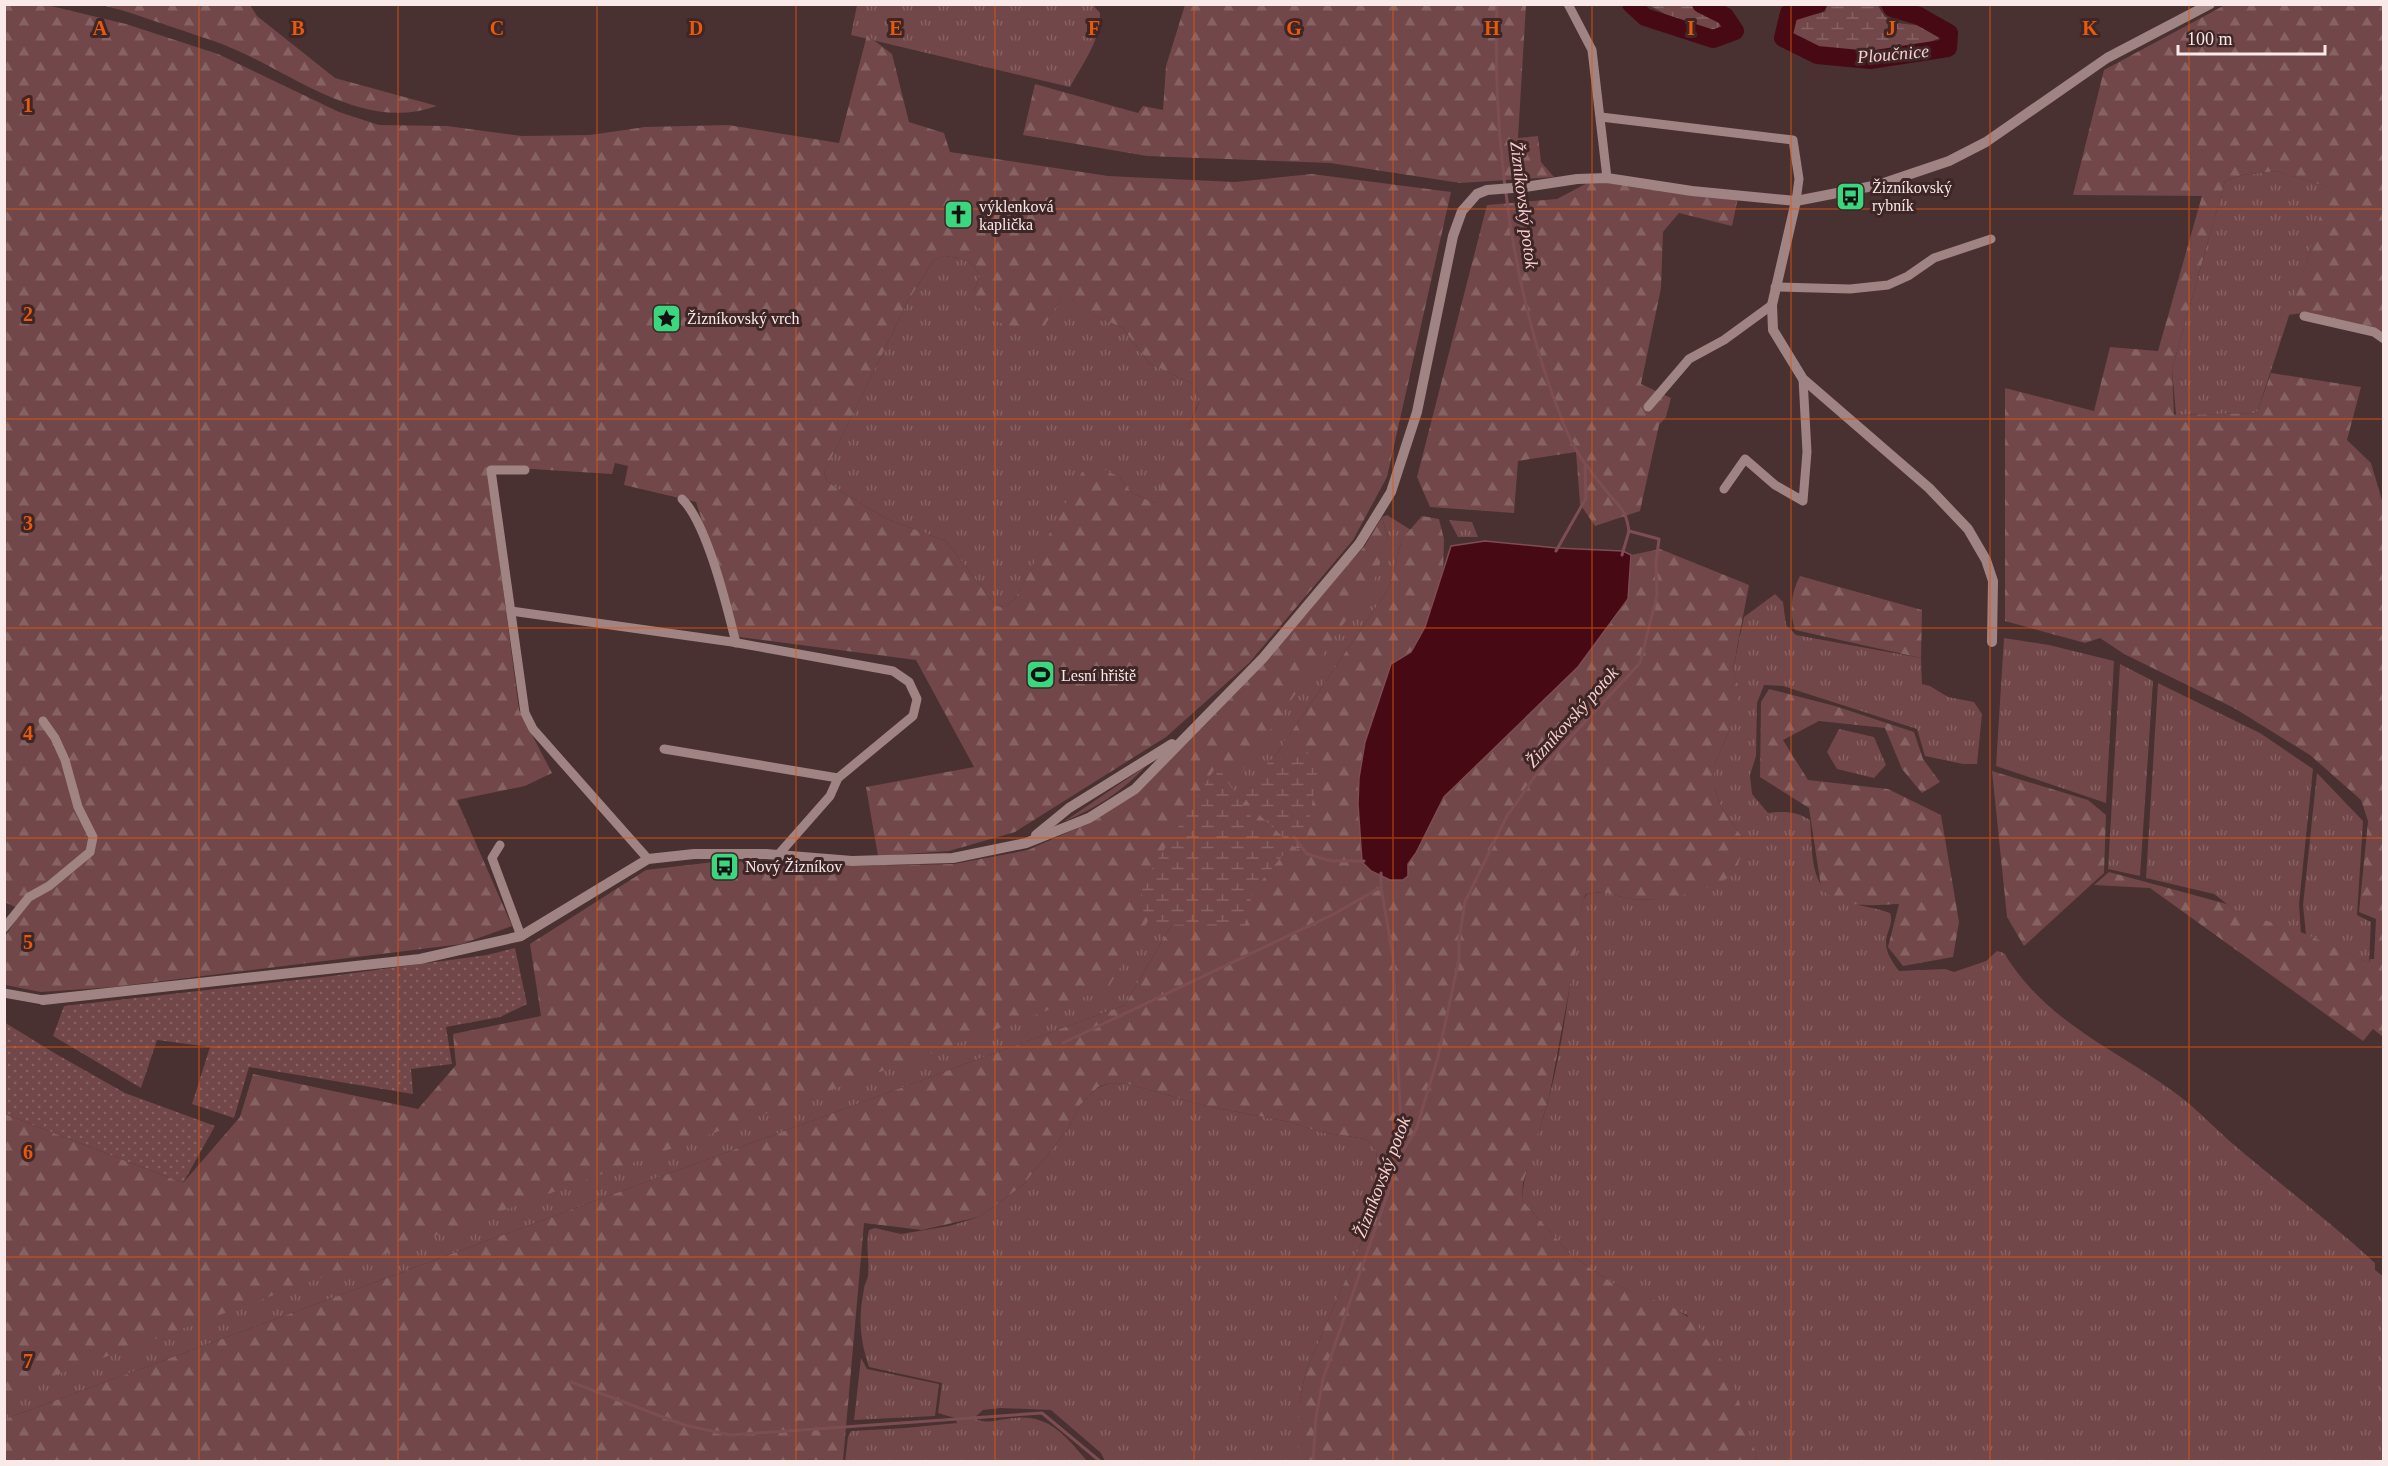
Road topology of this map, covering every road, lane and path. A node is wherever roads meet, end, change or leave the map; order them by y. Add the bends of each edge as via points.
1 (1568, 4) edge
2 (2211, 4) edge
3 (1601, 117) junction
4 (1607, 178) junction
5 (1796, 201) junction
6 (1991, 239) dead end
7 (1775, 287) junction
8 (1772, 305) junction
9 (2304, 316) dead end
10 (2384, 339) edge
11 (1803, 379) junction
12 (1648, 407) dead end
13 (525, 470) dead end
14 (1724, 489) dead end
15 (682, 499) dead end
16 (511, 611) junction
17 (1992, 642) dead end
18 (736, 643) junction
19 (43, 721) dead end
20 (1185, 735) junction
21 (664, 749) dead end
22 (838, 778) junction
23 (1026, 843) junction
24 (500, 845) dead end
25 (778, 855) junction
26 (648, 860) junction
27 (4, 928) edge
28 (521, 936) junction
29 (4, 993) edge
30 (43, 1000) joint

1 - 3 street via 1592,51
2 - 5 street via 2107,58 1986,142 1949,160 1878,185
3 - 4 street
3 - 5 street via 1793,140 1799,179
4 - 5 street
4 - 20 street via 1487,190 1477,194 1462,211 1451,245 1417,412 1391,492 1359,544 1263,658
5 - 7 street
6 - 7 street via 1934,258 1888,285 1850,289
7 - 8 street
8 - 11 street via 1773,330
8 - 12 street via 1724,340 1689,359
9 - 10 street via 2374,332
11 - 14 street via 1807,452 1803,501 1775,485 1745,459
11 - 17 street via 1929,488 1968,529 1993,581
13 - 16 street via 491,470
15 - 18 street via 692,508 707,545
16 - 18 street
16 - 26 street via 525,713 533,729
18 - 22 street via 893,671 909,682 917,699 913,716
19 - 27 street via 65,760 78,807 93,837 90,852 49,886 29,897
20 - 23 street via 1069,808
20 - 23 street via 1135,789 1089,818
21 - 22 street
22 - 25 street via 830,796
23 - 25 street via 952,858 852,861
24 - 28 street via 492,858
25 - 26 street via 694,854
26 - 28 street
28 - 30 street via 420,959
29 - 30 street

